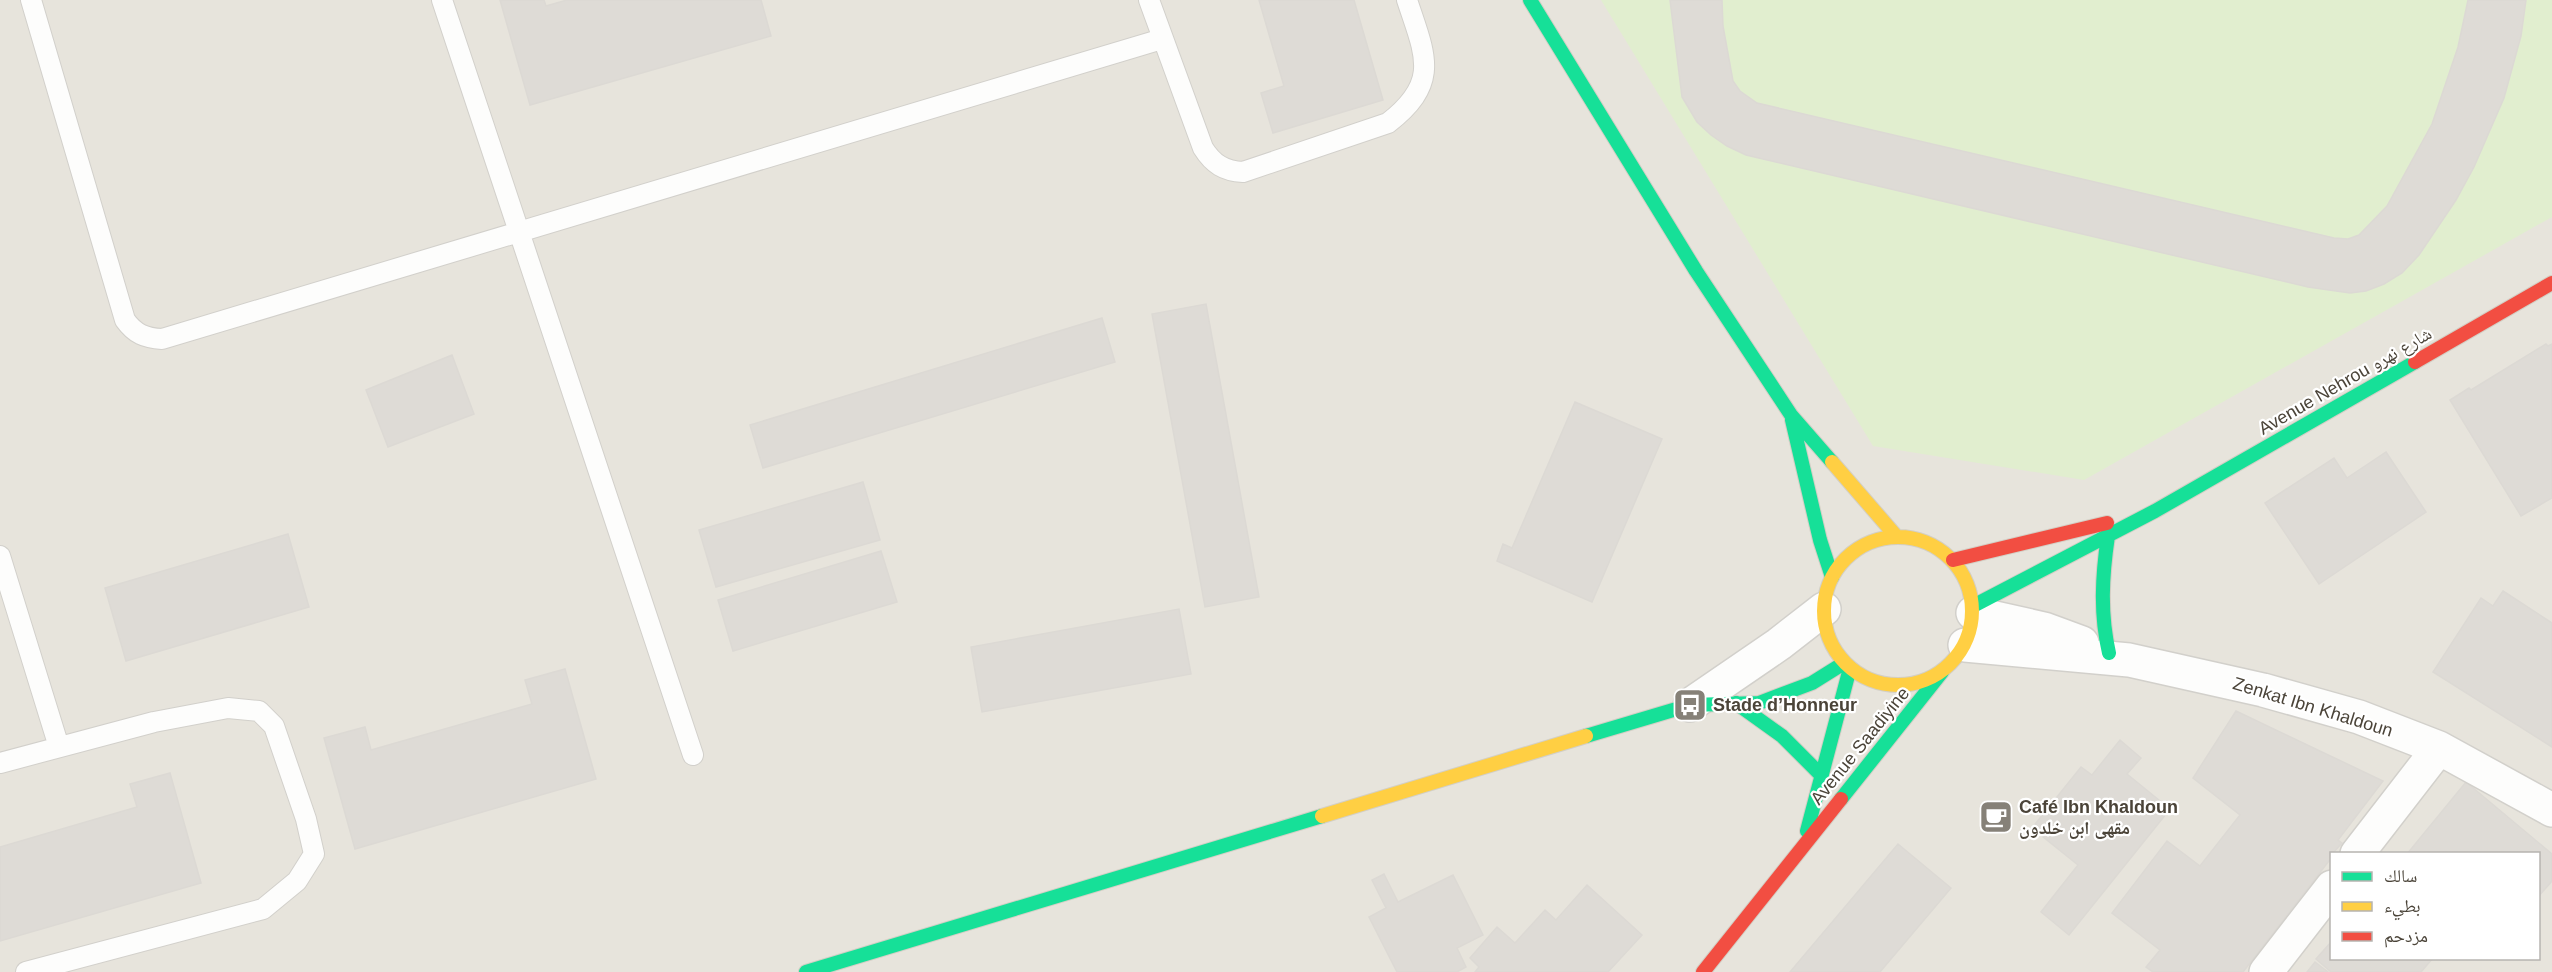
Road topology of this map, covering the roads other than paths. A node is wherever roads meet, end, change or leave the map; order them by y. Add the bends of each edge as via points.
1 (32, 0) edge
2 (442, 0) edge
3 (1149, 0) edge
4 (1407, 0) edge
5 (1530, 0) edge
6 (1162, 39) junction
7 (519, 232) junction
8 (2552, 283) edge
9 (1791, 415) junction
10 (2155, 511) junction
11 (1896, 536) junction
12 (2108, 536) junction
13 (0, 556) edge
14 (1953, 560) junction
15 (1832, 577) junction
16 (1824, 609) junction
17 (1973, 610) junction
18 (1965, 645) junction
19 (2119, 657) junction
20 (1847, 665) junction
21 (1944, 670) junction
22 (1736, 703) junction
23 (1690, 705) junction
24 (59, 747) junction
25 (2439, 748) junction
26 (693, 755) dead end
27 (0, 763) edge
28 (1822, 776) junction
29 (2552, 810) edge
30 (1804, 845) junction
31 (2359, 852) edge
32 (2330, 888) edge
33 (26, 972) edge
34 (806, 972) edge
35 (1703, 972) edge
36 (2266, 972) edge

1 - 7 lane via 125,320 139,335 162,339
2 - 7 lane
3 - 6 lane
4 - 6 lane via 1423,48 1425,76 1421,88 1402,112 1388,123 1243,172 1221,168 1203,148
5 - 9 main road via 1696,271
6 - 7 lane
7 - 26 lane
8 - 10 main road, Avenue Nehrou شارع نهرو
9 - 11 main road
9 - 15 main road
10 - 12 main road, Avenue Nehrou شارع نهرو
10 - 14 main road, Avenue Nehrou شارع نهرو
11 - 14 main road via 1917,538
11 - 15 main road via 1859,548
12 - 17 main road, Avenue Nehrou شارع نهرو
12 - 19 main road via 2101,595 2103,632
13 - 24 lane
14 - 17 main road via 1966,579
15 - 16 main road
16 - 20 main road via 1833,646
16 - 23 street
17 - 18 main road
17 - 19 street, Zenkat Ibn Khaldoun via 2044,629
18 - 19 street, Zenkat Ibn Khaldoun
18 - 21 main road
19 - 25 street, Zenkat Ibn Khaldoun via 2349,714
20 - 21 main road via 1872,681 1896,685 1921,682
20 - 22 main road via 1760,703
20 - 28 main road, Avenue Saadiyine
21 - 30 main road, Avenue Saadiyine
22 - 23 main road
22 - 28 main road via 1799,749
23 - 34 main road
24 - 27 lane
24 - 33 lane via 228,708 259,711 274,726 314,854 297,881 263,909
25 - 29 street, Zenkat Ibn Khaldoun
25 - 31 street
28 - 30 main road, Avenue Saadiyine
30 - 35 main road, Avenue Saadiyine
32 - 36 street

